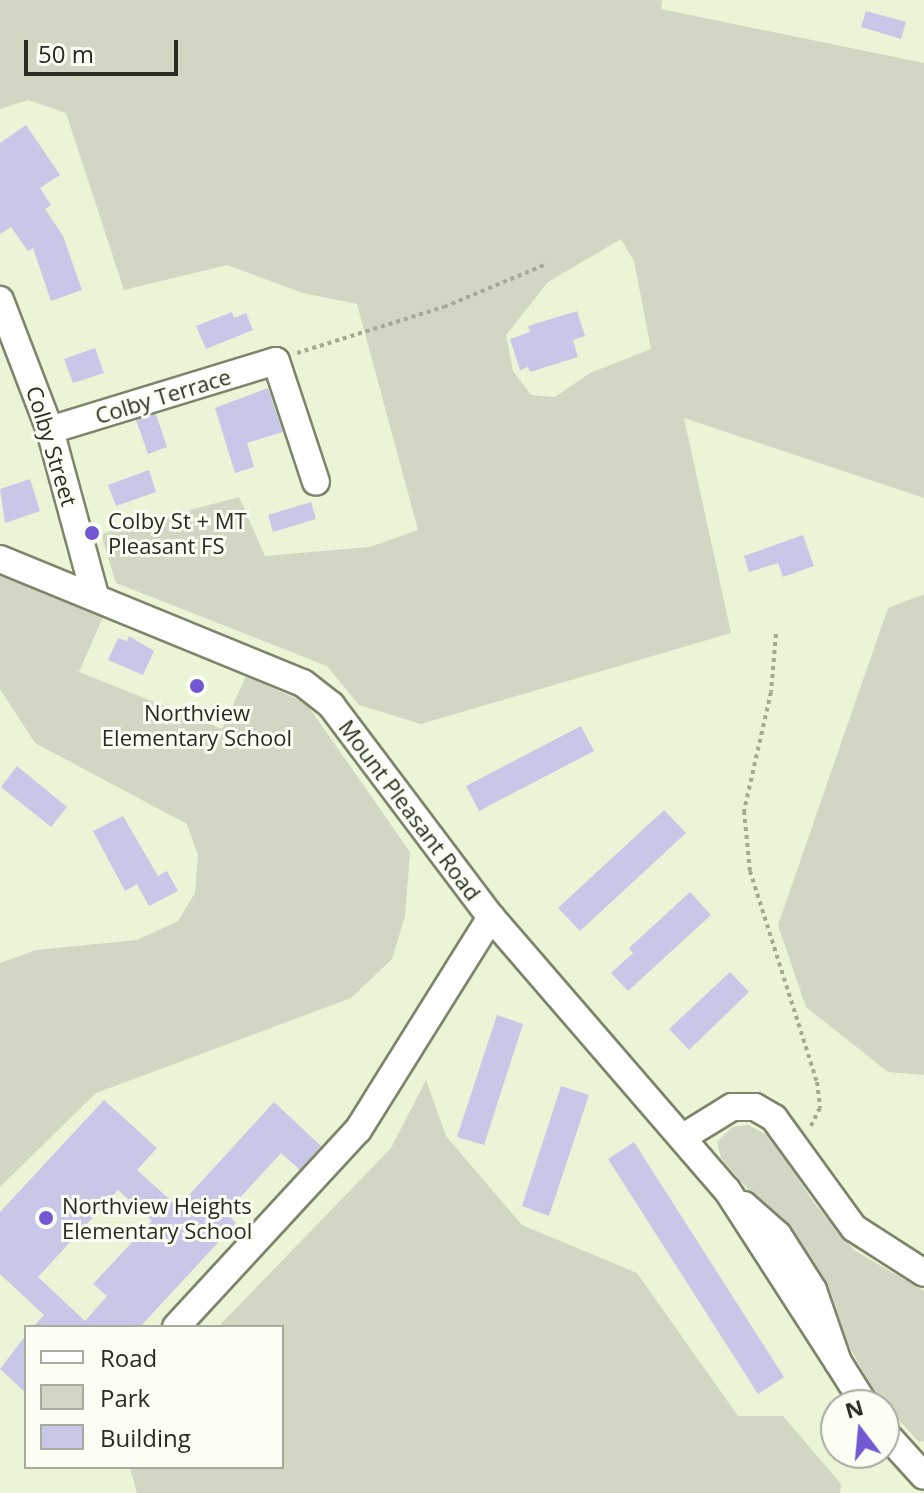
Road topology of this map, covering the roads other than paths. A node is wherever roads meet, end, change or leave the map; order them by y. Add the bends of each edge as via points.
1 (0, 300) edge
2 (50, 430) junction
3 (316, 482) dead end
4 (0, 559) edge
5 (95, 596) junction
6 (491, 917) junction
7 (685, 1136) junction
8 (924, 1273) edge
9 (178, 1325) edge
10 (855, 1389) edge
11 (900, 1450) edge
12 (924, 1476) edge

1 - 2 street, Colby Street
2 - 3 street, Colby Terrace via 276,361
2 - 5 street, Colby Street
4 - 5 street, Mount Pleasant Road
5 - 6 street, Mount Pleasant Road via 303,683 331,705
6 - 7 street, Mount Pleasant Road
6 - 9 street via 358,1130
7 - 8 street via 732,1107 755,1107 774,1118 854,1228
7 - 10 street, Mount Pleasant Road via 727,1190
11 - 12 street

